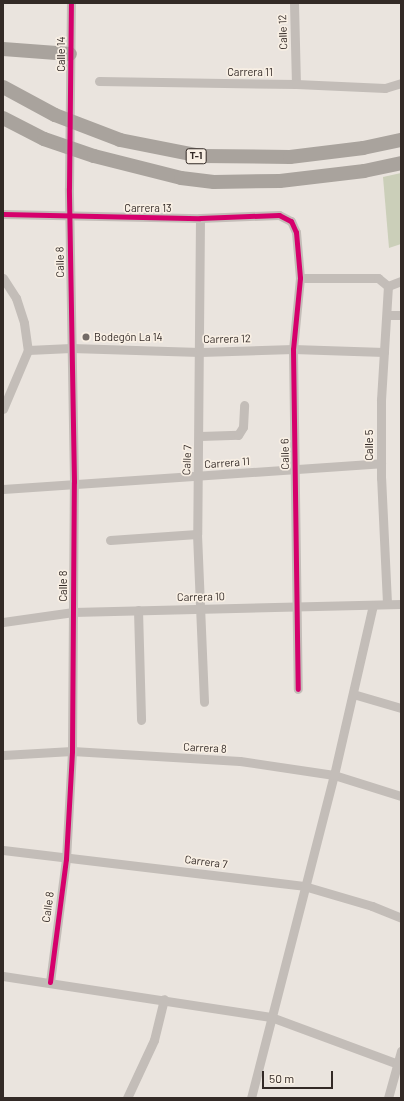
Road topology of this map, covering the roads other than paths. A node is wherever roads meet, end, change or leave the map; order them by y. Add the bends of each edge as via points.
1 (71, 3) edge
2 (294, 3) edge
3 (3, 49) edge
4 (70, 54) junction
5 (99, 81) dead end
6 (401, 83) edge
7 (296, 84) junction
8 (3, 87) edge
9 (3, 118) edge
10 (401, 140) edge
11 (401, 163) edge
12 (69, 188) joint
13 (3, 214) edge
14 (69, 217) junction
15 (200, 218) junction
16 (291, 221) joint
17 (3, 278) edge
18 (300, 278) junction
19 (401, 281) edge
20 (388, 286) junction
21 (388, 315) junction
22 (401, 315) edge
23 (71, 348) junction
24 (28, 350) junction
25 (293, 350) junction
26 (200, 352) junction
27 (384, 352) junction
28 (244, 405) dead end
29 (3, 409) edge
30 (200, 436) junction
31 (381, 463) junction
32 (296, 470) junction
33 (198, 477) junction
34 (74, 482) junction
35 (3, 489) edge
36 (198, 534) junction
37 (110, 540) dead end
38 (387, 603) junction
39 (401, 604) edge
40 (373, 605) junction
41 (298, 607) junction
42 (201, 609) junction
43 (138, 610) junction
44 (73, 612) junction
45 (3, 622) edge
46 (298, 688) dead end
47 (353, 694) junction
48 (204, 702) dead end
49 (401, 708) edge
50 (141, 720) dead end
51 (72, 751) junction
52 (3, 755) edge
53 (334, 775) junction
54 (401, 796) edge
55 (3, 850) edge
56 (66, 858) junction
57 (304, 886) junction
58 (401, 918) edge
59 (3, 976) edge
60 (50, 982) junction
61 (164, 999) junction
62 (271, 1017) junction
63 (401, 1051) edge
64 (399, 1065) edge
65 (128, 1098) edge
66 (251, 1098) edge
67 (388, 1098) edge

1 - 4 street, Calle 14
2 - 7 street, Calle 12
3 - 4 highway
4 - 12 street, Calle 14
5 - 7 street, Carrera 11
6 - 7 street, Carrera 11 via 385,88
8 - 10 highway, T-1 via 55,115 120,140 201,156 290,157 363,148
9 - 11 highway, T-1 via 44,139 80,151 181,178 214,182 280,181 364,171
12 - 14 street, Calle 8
13 - 14 street, Carrera 13
14 - 15 street, Carrera 13
14 - 23 street, Calle 8
15 - 16 street, Carrera 13 via 279,215
15 - 26 street, Calle 7
16 - 18 street, Calle 6 via 296,232
17 - 24 street via 16,298
18 - 20 street via 378,278
18 - 25 street, Calle 6
19 - 20 street
20 - 21 street, Calle 5
21 - 22 street
21 - 27 street, Calle 5
23 - 24 street, Carrera 12
23 - 26 street, Carrera 12
23 - 34 street, Calle 8
24 - 29 street
25 - 26 street, Carrera 12
25 - 27 street, Carrera 12
25 - 32 street, Calle 6
26 - 30 street, Calle 7
27 - 31 street, Calle 5
28 - 30 street via 243,427 238,435
30 - 33 street, Calle 7
31 - 32 street, Carrera 11
31 - 38 street, Calle 5
32 - 33 street, Carrera 11
32 - 41 street, Calle 6
33 - 34 street, Carrera 11
33 - 36 street, Calle 7
34 - 35 street, Carrera 11
34 - 44 street, Calle 8
36 - 37 street
36 - 42 street, Calle 7
38 - 39 street, Carrera 10
38 - 40 street, Carrera 10
40 - 41 street, Carrera 10
40 - 47 street
41 - 42 street, Carrera 10
41 - 46 street, Calle 6
42 - 43 street, Carrera 10
42 - 48 street, Calle 7
43 - 44 street, Carrera 10
43 - 50 street
44 - 45 street, Carrera 10
44 - 51 street, Calle 8
47 - 49 street
47 - 53 street
51 - 52 street, Carrera 8
51 - 53 street, Carrera 8 via 240,761
51 - 56 street, Calle 8
53 - 54 street, Carrera 8
53 - 57 street
55 - 56 street, Carrera 7
56 - 57 street, Carrera 7
56 - 60 street, Calle 8
57 - 58 street, Carrera 7 via 372,906
57 - 62 street
59 - 60 street
60 - 61 street
61 - 62 street
61 - 65 street via 154,1040
62 - 64 street
62 - 66 street
63 - 64 street
64 - 67 street

